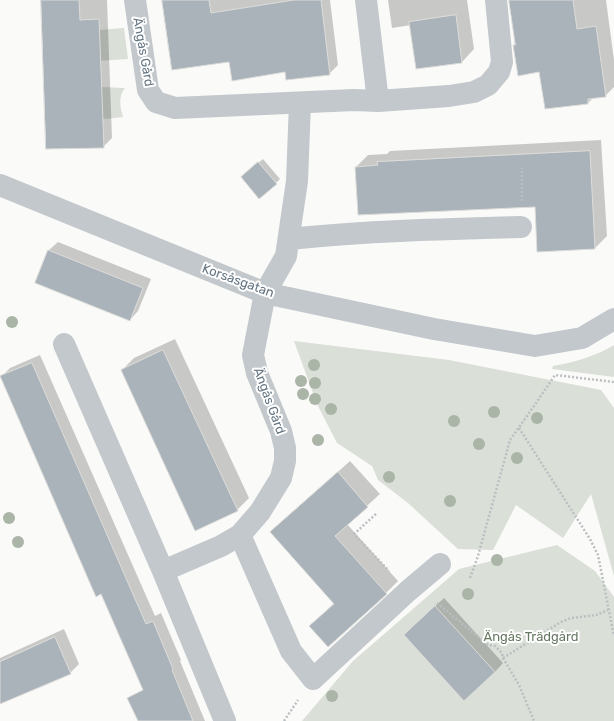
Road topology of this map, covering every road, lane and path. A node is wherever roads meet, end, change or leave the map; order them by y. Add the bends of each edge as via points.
1 (135, 0) edge
2 (366, 0) edge
3 (496, 0) edge
4 (378, 100) junction
5 (300, 103) junction
6 (522, 168) dead end
7 (0, 186) edge
8 (521, 227) joint
9 (289, 239) junction
10 (265, 293) junction
11 (614, 319) edge
12 (64, 344) dead end
13 (614, 382) edge
14 (519, 428) junction
15 (376, 514) dead end
16 (240, 535) junction
17 (440, 564) dead end
18 (163, 571) junction
19 (470, 578) dead end
20 (408, 591) junction
21 (609, 610) junction
22 (614, 636) edge
23 (503, 658) junction
24 (225, 721) edge
25 (534, 721) edge

1 - 5 street, Ängås Gård via 148,90 156,102 175,108
2 - 4 street
3 - 4 street, Ängås Gård via 502,62 499,72 488,85 474,92 449,96
4 - 5 street, Ängås Gård
5 - 9 street, Ängås Gård via 297,181
6 - 8 path
7 - 10 street, Korsåsgatan
8 - 9 street via 405,230
9 - 10 street, Ängås Gård via 286,256
10 - 11 street, Korsåsgatan via 434,329 535,346 582,338
10 - 16 street, Ängås Gård via 253,355 257,373 281,431 285,461 281,478 260,512
12 - 18 street
13 - 14 path via 555,375
14 - 19 path via 510,440
14 - 21 path via 598,555
15 - 20 path via 354,534
16 - 18 street, Ängås Gård
16 - 20 street via 291,651 313,679
17 - 20 street
18 - 24 street
20 - 23 path via 435,601 478,637 495,646
21 - 22 path
21 - 23 path via 561,622
23 - 25 path via 519,685

